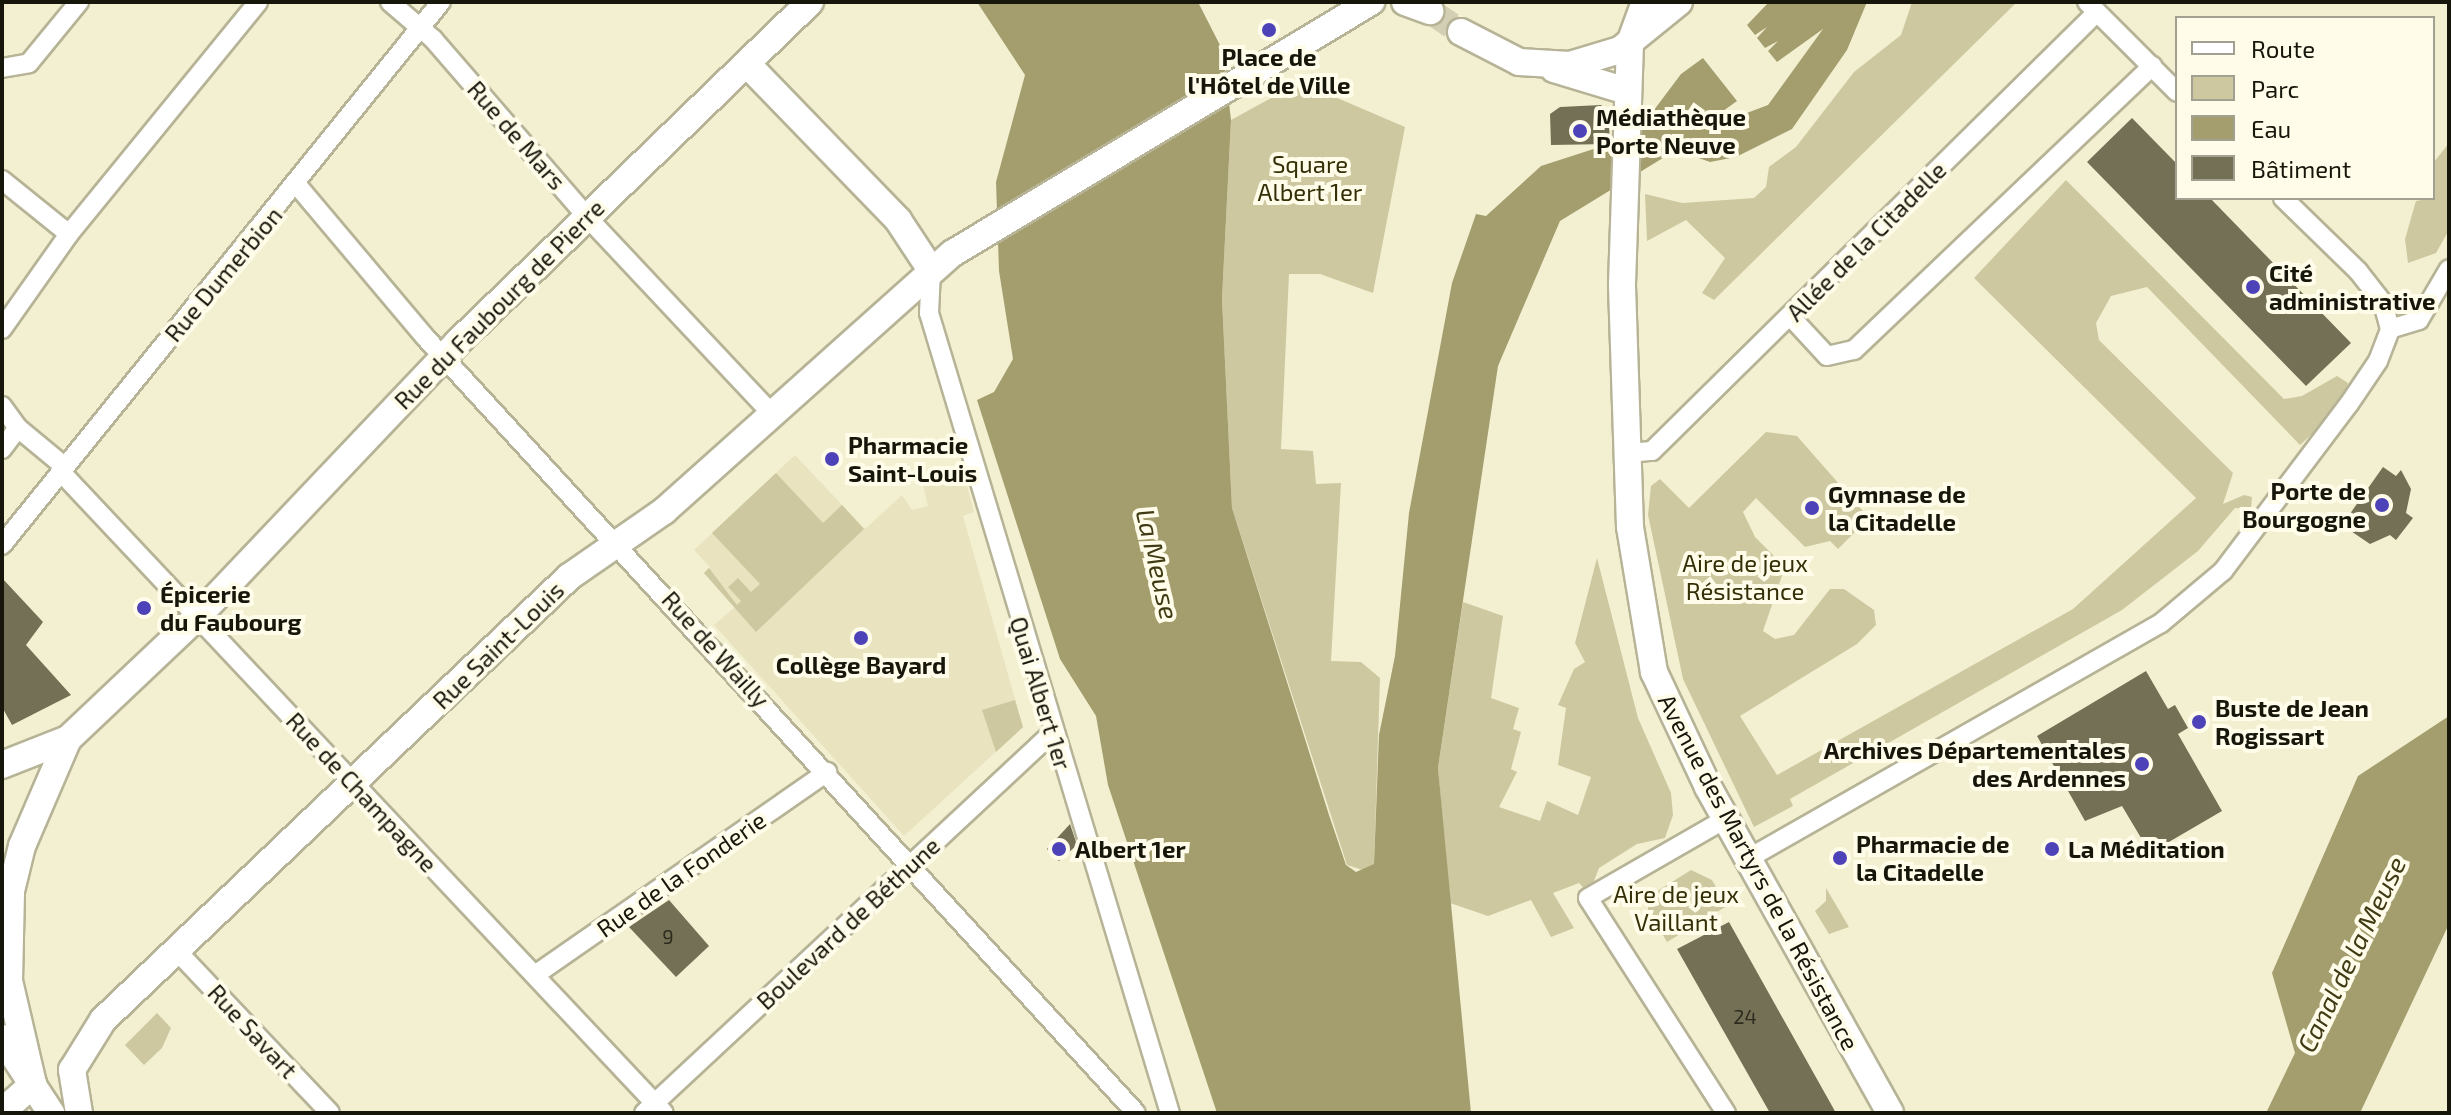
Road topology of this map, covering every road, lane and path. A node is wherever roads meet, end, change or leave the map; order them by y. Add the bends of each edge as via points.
1 (79, 2) edge
2 (258, 2) edge
3 (390, 2) edge
4 (441, 2) edge
5 (810, 2) edge
6 (1371, 2) edge
7 (1645, 2) edge
8 (1679, 2) edge
9 (2092, 7) edge
10 (421, 27) junction
11 (1461, 32) tunnel mouth
12 (1630, 43) junction
13 (748, 65) junction
14 (2152, 66) junction
15 (1550, 67) junction
16 (2, 68) edge
17 (2175, 90) edge
18 (1627, 101) junction
19 (2, 180) edge
20 (297, 185) junction
21 (2285, 200) edge
22 (587, 217) junction
23 (69, 234) junction
24 (2449, 269) edge
25 (931, 270) junction
26 (1790, 316) junction
27 (2, 329) edge
28 (2390, 329) junction
29 (444, 357) junction
30 (2, 406) edge
31 (771, 413) junction
32 (18, 428) junction
33 (2, 449) edge
34 (1628, 453) junction
35 (62, 468) junction
36 (620, 544) junction
37 (2, 545) edge
38 (198, 616) junction
39 (1052, 733) junction
40 (68, 739) junction
41 (2, 765) edge
42 (827, 772) junction
43 (354, 783) junction
44 (1727, 818) junction
45 (1749, 858) junction
46 (911, 864) junction
47 (176, 950) junction
48 (535, 975) junction
49 (2, 1003) edge
50 (11, 1034) edge
51 (33, 1084) junction
52 (1124, 1109) edge
53 (654, 1110) edge
54 (2, 1112) edge
55 (51, 1113) edge
56 (77, 1113) edge
57 (330, 1113) edge
58 (1170, 1113) edge
59 (1726, 1113) edge
60 (1890, 1113) edge

1 - 16 street via 29,63
2 - 23 street
3 - 10 street, Rue de Mars
4 - 10 street, Rue Dumerbion
5 - 13 main road, Rue du Faubourg de Pierre
6 - 25 main road, Rue Saint-Louis
7 - 12 main road, Avenue des Martyrs de la Résistance
8 - 12 main road
9 - 14 street
9 - 26 street, Allée de la Citadelle
10 - 20 street, Rue Dumerbion
10 - 22 street, Rue de Mars
11 - 15 main road via 1519,62
12 - 15 main road via 1603,57
12 - 18 main road, Avenue des Martyrs de la Résistance
13 - 22 main road, Rue du Faubourg de Pierre
13 - 25 main road via 898,220
14 - 17 street
14 - 26 street via 1854,350 1827,356
15 - 18 main road
18 - 34 main road, Avenue des Martyrs de la Résistance
19 - 23 street
20 - 29 street, Rue de Wailly
20 - 35 street, Rue Dumerbion
21 - 28 street via 2358,271 2383,303
22 - 29 main road, Rue du Faubourg de Pierre
22 - 31 street, Rue de Mars
23 - 27 street
24 - 28 street via 2419,320
25 - 31 main road, Rue Saint-Louis
25 - 39 street, Quai Albert 1er via 929,313
26 - 34 street, Allée de la Citadelle via 1652,451
28 - 45 street via 2378,361 2278,503 2223,571 2161,623
29 - 36 street, Rue de Wailly
29 - 38 main road, Rue du Faubourg de Pierre
30 - 32 street, Rue de Champagne
31 - 36 main road, Rue Saint-Louis
32 - 33 street
32 - 35 street, Rue de Champagne
34 - 44 main road, Avenue des Martyrs de la Résistance via 1630,527 1654,672
35 - 37 street, Rue Dumerbion
35 - 38 street, Rue de Champagne
36 - 42 street, Rue de Wailly
36 - 43 main road, Rue Saint-Louis via 569,577
38 - 40 main road, Rue du Faubourg de Pierre
38 - 43 street, Rue de Champagne
39 - 46 street, Boulevard de Béthune
39 - 58 street, Quai Albert 1er
40 - 41 main road
40 - 50 main road via 22,846 11,891
42 - 46 street, Rue de Wailly
42 - 48 street, Rue de la Fonderie
43 - 47 main road, Rue Saint-Louis
43 - 48 street, Rue de Champagne
44 - 45 main road, Avenue des Martyrs de la Résistance
44 - 59 street via 1588,898
45 - 60 main road, Avenue des Martyrs de la Résistance
46 - 52 street, Rue de Wailly
46 - 53 street, Boulevard de Béthune
47 - 56 main road, Rue Saint-Louis via 87,1038 72,1070
47 - 57 street, Rue Savart
48 - 53 street, Rue de Champagne
49 - 50 main road
50 - 51 main road
50 - 56 main road
51 - 54 main road
51 - 55 main road

